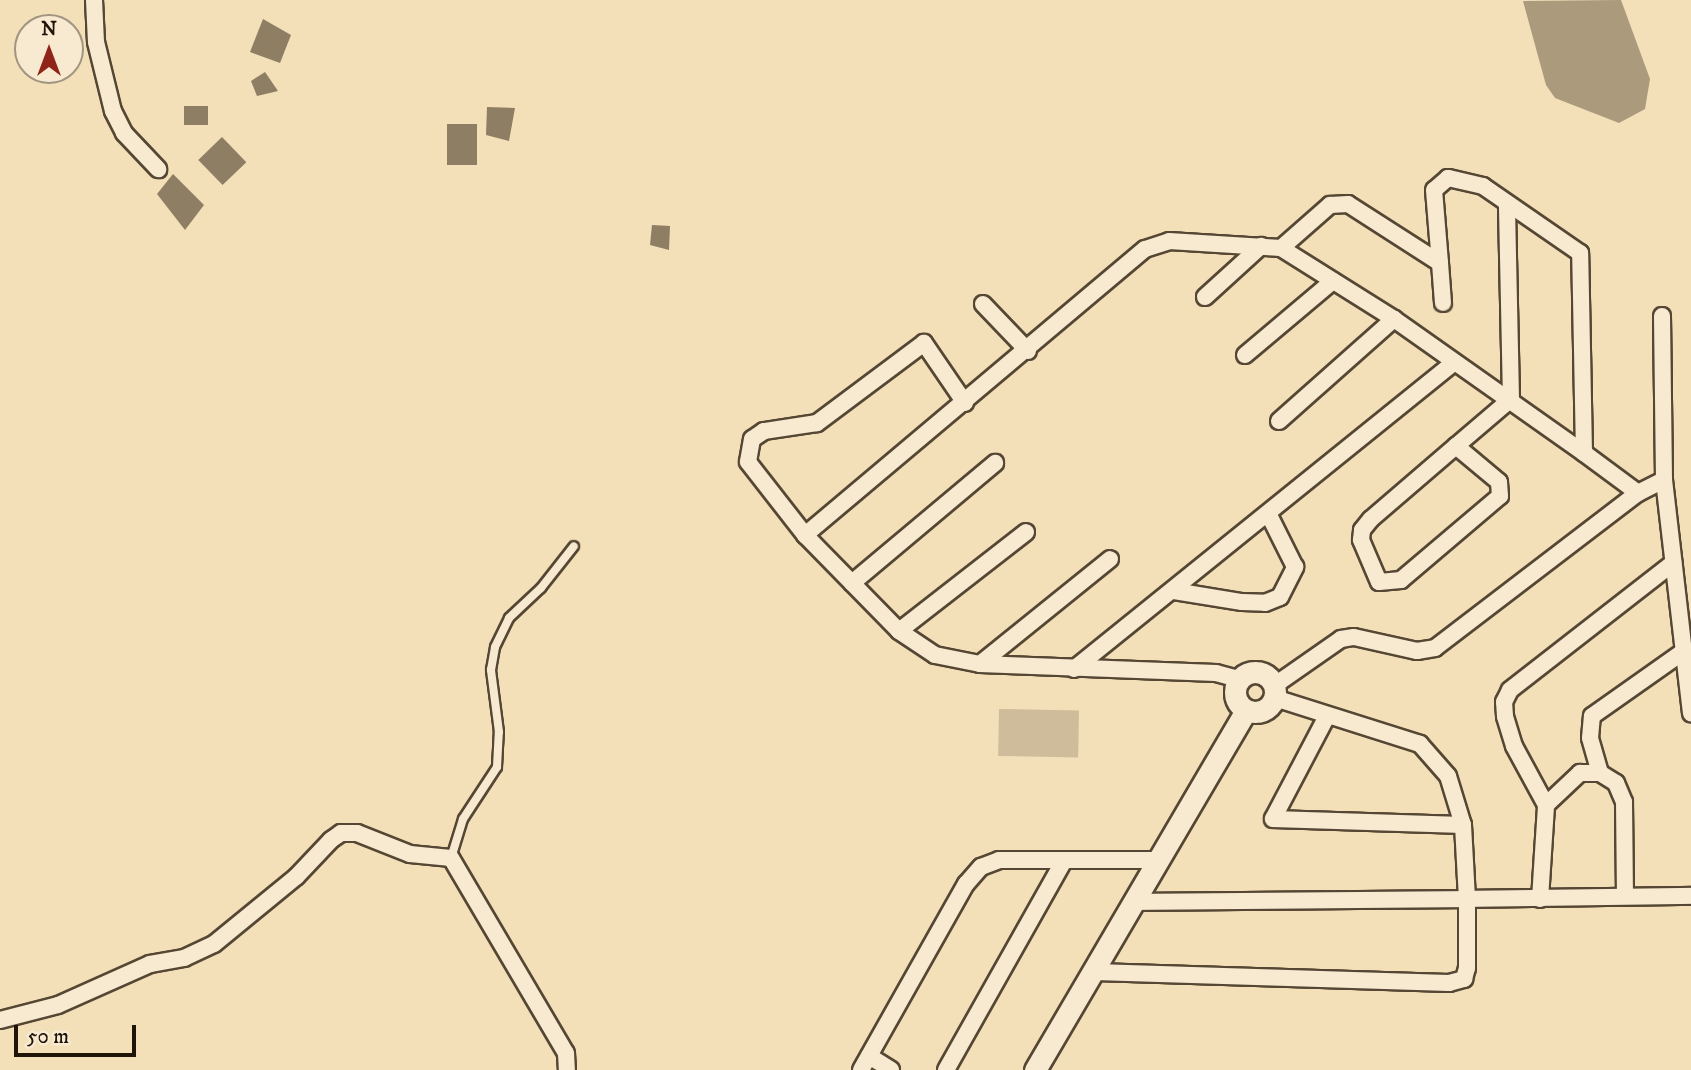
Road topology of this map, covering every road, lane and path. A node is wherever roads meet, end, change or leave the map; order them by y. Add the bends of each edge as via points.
1 (94, 0) edge
2 (158, 169) dead end
3 (1507, 206) junction
4 (1261, 246) junction
5 (1281, 248) junction
6 (1440, 263) junction
7 (1333, 281) junction
8 (1205, 297) dead end
9 (1443, 303) dead end
10 (983, 304) dead end
11 (1662, 316) dead end
12 (1394, 319) junction
13 (1028, 351) junction
14 (1245, 355) dead end
15 (1453, 363) junction
16 (1511, 399) junction
17 (965, 402) junction
18 (1279, 421) dead end
19 (1456, 446) junction
20 (1584, 453) junction
21 (995, 463) dead end
22 (1664, 480) junction
23 (1637, 493) junction
24 (1268, 513) junction
25 (1026, 532) dead end
26 (805, 535) junction
27 (575, 546) dead end
28 (1110, 559) dead end
29 (1673, 563) junction
30 (852, 583) junction
31 (1174, 591) junction
32 (898, 631) junction
33 (1684, 651) junction
34 (979, 664) junction
35 (1074, 669) junction
36 (1240, 679) junction
37 (1275, 691) junction
38 (1246, 710) junction
39 (1691, 713) edge
40 (1327, 716) junction
41 (1600, 773) junction
42 (1546, 805) junction
43 (1463, 825) junction
44 (451, 858) junction
45 (1155, 860) junction
46 (1063, 862) junction
47 (1625, 896) junction
48 (1691, 896) edge
49 (1467, 899) junction
50 (1540, 899) junction
51 (1134, 902) junction
52 (1095, 972) junction
53 (0, 1020) edge
54 (865, 1063) edge
55 (567, 1070) edge
56 (891, 1070) edge
57 (946, 1070) edge
58 (1035, 1070) edge

1 - 2 street via 96,42 113,111 124,133
3 - 6 street via 1483,186 1448,178 1434,190
3 - 16 street
3 - 20 street via 1580,253
4 - 5 street
4 - 8 street
4 - 13 street via 1156,243
5 - 6 street via 1330,205 1348,204
5 - 7 street
6 - 9 street
7 - 12 street
7 - 14 street
10 - 13 street
11 - 22 street
12 - 15 street
12 - 18 street
13 - 17 street
15 - 16 street
15 - 24 street
16 - 19 street
16 - 20 street
17 - 26 street
17 - 26 street via 924,343 817,423 764,431 752,439 748,462
19 - 19 street via 1362,530 1361,540 1379,582 1401,580 1500,496 1499,482
20 - 23 street
21 - 30 street
22 - 23 street
22 - 29 street
23 - 37 street via 1435,648 1417,651 1341,639
24 - 31 street
24 - 31 street via 1295,567 1280,597 1265,603 1242,602
25 - 32 street
26 - 30 street
27 - 44 lane via 509,618 495,648 491,670 499,732 497,767 463,819
28 - 34 street
29 - 33 street
29 - 42 street via 1510,690 1504,702 1514,746
30 - 32 street
31 - 35 street
32 - 34 street via 935,655
33 - 39 street
33 - 41 street via 1592,716 1590,738
34 - 35 street
35 - 36 street via 1216,673
36 - 37 street via 1261,672
36 - 38 street via 1235,693
37 - 38 street via 1260,712
37 - 40 street
38 - 45 street
40 - 43 street via 1420,744 1448,776
40 - 43 street via 1273,819
41 - 42 street via 1580,773
41 - 47 street via 1616,783 1624,802
42 - 50 street
43 - 49 street
44 - 53 street via 410,854 358,833 341,833 214,944 184,958 140,968 58,1005
44 - 55 street via 566,1053
45 - 46 street
45 - 51 street
46 - 54 street via 999,860 981,867 966,884
46 - 57 street
47 - 48 street
47 - 50 street
49 - 50 street
49 - 51 street
49 - 52 street via 1467,968 1464,979 1449,984
51 - 52 street
52 - 58 street
54 - 56 street

